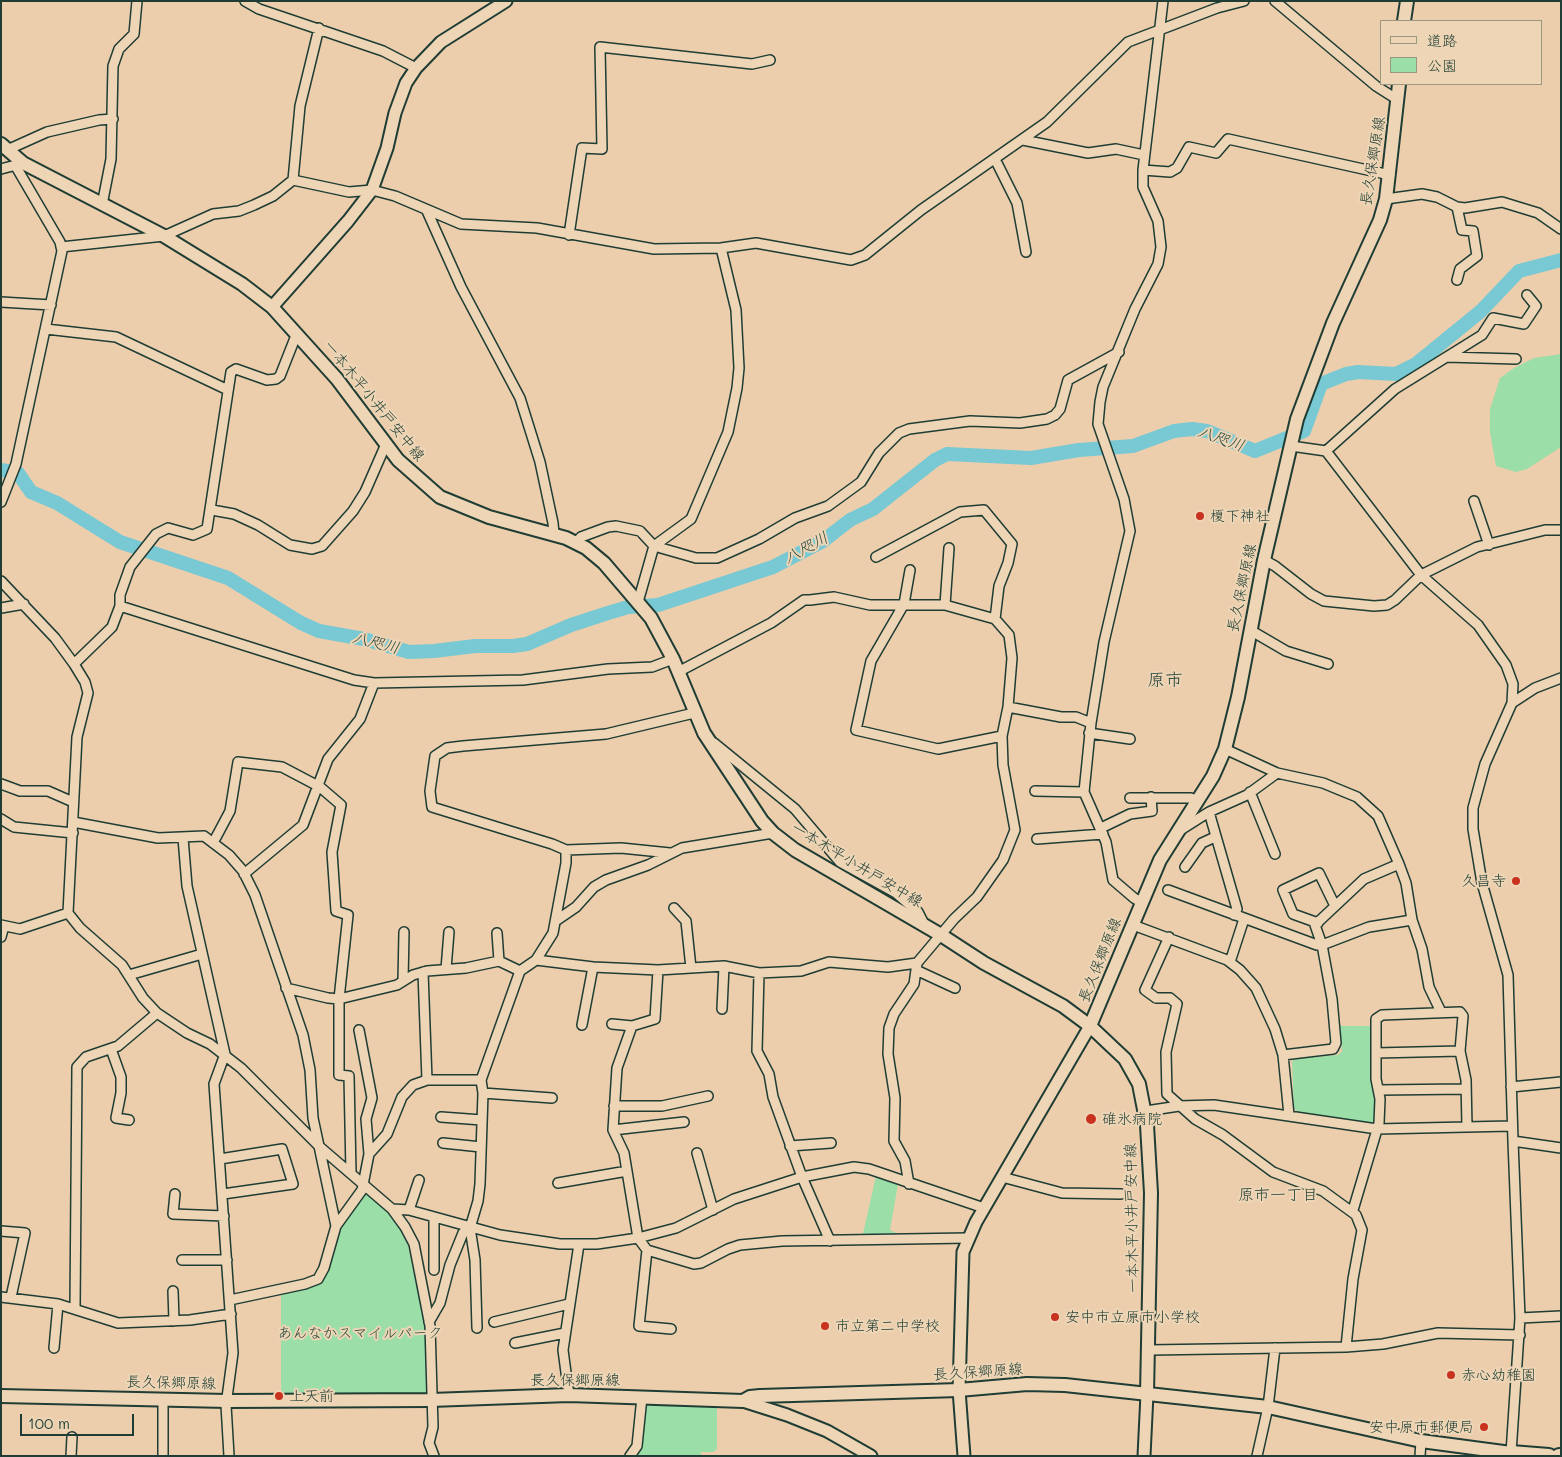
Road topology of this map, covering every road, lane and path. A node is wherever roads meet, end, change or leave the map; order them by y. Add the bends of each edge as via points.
1 (137, 1) edge
2 (245, 1) edge
3 (506, 1) edge
4 (1163, 1) edge
5 (1244, 1) edge
6 (1275, 1) edge
7 (1407, 1) edge
8 (1404, 20) edge
9 (319, 28) junction
10 (1160, 31) junction
11 (770, 60) dead end
12 (416, 68) junction
13 (1400, 85) edge
14 (1398, 100) junction
15 (113, 119) junction
16 (1022, 140) junction
17 (4, 147) edge
18 (1144, 154) junction
19 (995, 159) junction
20 (19, 164) junction
21 (1, 169) edge
22 (1143, 170) junction
23 (1390, 175) junction
24 (293, 180) junction
25 (372, 190) junction
26 (1386, 199) junction
27 (102, 205) junction
28 (1457, 207) junction
29 (427, 211) junction
30 (1561, 229) edge
31 (569, 235) junction
32 (164, 236) junction
33 (62, 247) junction
34 (721, 248) junction
35 (1026, 252) dead end
36 (1457, 280) dead end
37 (1527, 295) dead end
38 (1, 302) edge
39 (52, 304) junction
40 (272, 306) junction
41 (46, 328) junction
42 (297, 333) junction
43 (1119, 352) junction
44 (1446, 357) junction
45 (1516, 359) dead end
46 (228, 390) junction
47 (386, 444) junction
48 (1291, 446) junction
49 (1326, 451) junction
50 (1474, 501) dead end
51 (1, 502) edge
52 (212, 510) junction
53 (1561, 530) edge
54 (554, 534) junction
55 (576, 543) junction
56 (1489, 544) junction
57 (654, 546) junction
58 (949, 548) dead end
59 (876, 557) dead end
60 (1264, 560) junction
61 (910, 570) dead end
62 (1421, 576) junction
63 (1, 581) edge
64 (638, 602) junction
65 (24, 604) junction
66 (904, 604) junction
67 (945, 605) junction
68 (120, 606) junction
69 (1, 608) edge
70 (995, 619) junction
71 (1250, 630) junction
72 (673, 659) junction
73 (74, 664) junction
74 (1328, 664) dead end
75 (678, 672) junction
76 (1561, 678) edge
77 (374, 683) junction
78 (1512, 703) junction
79 (1008, 707) junction
80 (694, 713) junction
81 (1090, 723) junction
82 (1090, 733) junction
83 (1002, 736) junction
84 (706, 737) junction
85 (1130, 739) dead end
86 (1225, 749) junction
87 (1277, 773) junction
88 (1, 784) edge
89 (316, 785) junction
90 (1035, 790) dead end
91 (1084, 792) junction
92 (1250, 792) junction
93 (1151, 797) junction
94 (1130, 798) dead end
95 (1197, 801) junction
96 (74, 802) junction
97 (1209, 812) junction
98 (1, 819) edge
99 (73, 822) junction
100 (1102, 831) junction
101 (1179, 831) junction
102 (73, 833) junction
103 (773, 833) junction
104 (1216, 837) junction
105 (183, 838) junction
106 (1037, 839) dead end
107 (213, 843) junction
108 (566, 850) junction
109 (671, 854) junction
110 (1275, 854) dead end
111 (1399, 864) junction
112 (1185, 867) dead end
113 (244, 874) junction
114 (1168, 890) dead end
115 (1141, 902) junction
116 (1335, 906) junction
117 (674, 908) dead end
118 (68, 913) junction
119 (1234, 915) junction
120 (1244, 919) junction
121 (557, 920) junction
122 (1412, 920) junction
123 (1318, 923) junction
124 (924, 924) junction
125 (3, 925) edge
126 (1132, 925) junction
127 (404, 932) dead end
128 (449, 932) dead end
129 (496, 933) dead end
130 (941, 935) junction
131 (1, 937) edge
132 (1169, 937) junction
133 (1322, 945) junction
134 (202, 954) junction
135 (536, 960) junction
136 (499, 961) junction
137 (1230, 962) junction
138 (724, 966) junction
139 (593, 967) junction
140 (917, 967) junction
141 (691, 968) junction
142 (446, 970) junction
143 (658, 970) junction
144 (520, 971) junction
145 (423, 972) junction
146 (758, 973) junction
147 (129, 976) junction
148 (403, 981) junction
149 (286, 988) junction
150 (955, 988) dead end
151 (339, 999) junction
152 (722, 1009) dead end
153 (1441, 1012) junction
154 (157, 1013) junction
155 (612, 1024) dead end
156 (582, 1025) dead end
157 (632, 1026) junction
158 (1090, 1026) junction
159 (359, 1030) dead end
160 (111, 1049) junction
161 (1460, 1051) junction
162 (1376, 1053) junction
163 (225, 1054) junction
164 (1283, 1055) junction
165 (427, 1080) junction
166 (481, 1080) junction
167 (1561, 1082) edge
168 (1511, 1087) junction
169 (1466, 1089) junction
170 (1378, 1090) junction
171 (483, 1093) junction
172 (708, 1096) dead end
173 (552, 1098) dead end
174 (614, 1106) junction
175 (1179, 1106) junction
176 (1146, 1112) junction
177 (1289, 1115) junction
178 (441, 1117) dead end
179 (129, 1120) dead end
180 (482, 1120) junction
181 (684, 1122) dead end
182 (1511, 1126) junction
183 (1467, 1127) junction
184 (1377, 1129) junction
185 (613, 1130) junction
186 (1513, 1141) junction
187 (443, 1143) dead end
188 (831, 1143) dead end
189 (481, 1146) junction
190 (790, 1146) junction
191 (321, 1148) junction
192 (1561, 1148) edge
193 (697, 1153) dead end
194 (369, 1154) junction
195 (220, 1159) junction
196 (626, 1171) junction
197 (351, 1173) junction
198 (802, 1177) junction
199 (1002, 1177) junction
200 (419, 1180) dead end
201 (364, 1183) junction
202 (558, 1183) dead end
203 (909, 1184) junction
204 (175, 1194) dead end
205 (223, 1194) junction
206 (1120, 1194) dead end
207 (984, 1208) junction
208 (392, 1209) junction
209 (409, 1210) junction
210 (714, 1210) junction
211 (1353, 1210) junction
212 (224, 1216) junction
213 (434, 1217) junction
214 (336, 1226) junction
215 (470, 1228) junction
216 (1, 1231) edge
217 (638, 1238) junction
218 (968, 1238) junction
219 (830, 1241) junction
220 (579, 1244) junction
221 (647, 1250) junction
222 (182, 1260) dead end
223 (227, 1260) junction
224 (434, 1270) dead end
225 (173, 1291) dead end
226 (1, 1296) edge
227 (11, 1297) junction
228 (230, 1300) junction
229 (58, 1304) junction
230 (569, 1304) junction
231 (75, 1308) junction
232 (231, 1314) junction
233 (1561, 1316) edge
234 (1520, 1318) junction
235 (174, 1321) junction
236 (429, 1322) junction
237 (494, 1322) dead end
238 (477, 1328) dead end
239 (670, 1329) dead end
240 (565, 1333) junction
241 (1520, 1335) junction
242 (515, 1343) dead end
243 (1346, 1347) junction
244 (54, 1348) dead end
245 (1275, 1348) junction
246 (1149, 1350) junction
247 (958, 1390) junction
248 (1148, 1394) junction
249 (569, 1395) junction
250 (1, 1396) edge
251 (642, 1397) junction
252 (163, 1399) junction
253 (431, 1400) junction
254 (227, 1401) junction
255 (743, 1401) junction
256 (1268, 1407) junction
257 (72, 1437) dead end
258 (1421, 1441) junction
259 (1511, 1454) edge
260 (71, 1456) edge
261 (163, 1456) edge
262 (230, 1456) edge
263 (434, 1456) edge
264 (630, 1456) edge
265 (871, 1456) edge
266 (964, 1456) edge
267 (1144, 1456) edge
268 (1257, 1456) edge
269 (1420, 1456) edge
270 (1549, 1456) edge

1 - 15 street via 134,34 119,49 113,66
2 - 9 street via 259,9
3 - 12 street via 441,42
4 - 10 street
5 - 10 street
6 - 14 street via 1376,86
7 - 8 main road
9 - 12 street via 384,51
9 - 24 street via 300,106
10 - 16 street via 1128,42 1047,122
10 - 18 street
11 - 31 street via 752,64 600,47 602,149 582,148
12 - 25 street via 406,83 395,113
13 - 14 main road, 長久保郷原線
14 - 23 main road, 長久保郷原線
15 - 17 street via 47,132
15 - 27 street via 111,158
16 - 18 street via 1088,152 1116,150
16 - 19 street
17 - 20 main road, 一本木平小井戸安中線
18 - 22 street
19 - 34 street via 921,210 865,255 851,260 756,244
19 - 35 street via 1017,203
20 - 21 street
20 - 27 main road, 一本木平小井戸安中線
20 - 33 street
22 - 23 street via 1170,172 1177,168 1189,147 1216,153 1228,139
22 - 43 street via 1144,186 1158,221 1161,247 1158,264 1135,309
23 - 26 main road, 長久保郷原線
24 - 25 street via 349,192
24 - 32 street via 273,196 254,205 239,211 213,214
25 - 29 street via 395,196
25 - 40 street
26 - 28 street via 1422,194
26 - 48 main road, 長久保郷原線 via 1380,220 1308,386
27 - 32 main road, 一本木平小井戸安中線
28 - 30 street via 1502,202 1538,213
28 - 36 street via 1462,230 1473,231 1477,256 1460,269
29 - 31 street via 461,224 537,228
29 - 54 street via 453,272 520,398 540,462
31 - 34 street via 654,249
32 - 33 street
32 - 40 main road, 一本木平小井戸安中線
33 - 39 street
34 - 57 street via 736,310 737,388 728,432 691,518
37 - 44 street via 1536,306 1524,324 1493,318 1482,335
38 - 39 street
39 - 41 street
40 - 42 main road, 一本木平小井戸安中線
41 - 46 street via 116,337
41 - 51 street via 16,464
42 - 46 street via 280,376 266,380 236,369 231,372
42 - 47 main road, 一本木平小井戸安中線
43 - 57 street via 1068,380 1060,408 1055,416 1047,419 1020,423 970,421 899,433 879,453 861,482 828,506 796,518 717,558 696,558
43 - 81 street via 1103,387 1098,424 1124,499 1130,531 1104,642
44 - 45 street
44 - 49 street via 1395,389
46 - 52 street
47 - 52 street via 365,492 322,546 312,549 290,545 234,514
47 - 54 main road, 一本木平小井戸安中線 via 398,460 440,497 489,517
48 - 49 street
48 - 60 main road, 長久保郷原線
49 - 62 street
50 - 56 street
52 - 68 street via 207,529 193,535 168,528 156,534 130,567 120,595
53 - 56 street via 1545,530
54 - 55 main road, 一本木平小井戸安中線
55 - 57 street via 581,537 616,526 640,531
55 - 64 main road, 一本木平小井戸安中線 via 604,563
56 - 62 street
57 - 64 street
58 - 67 street
59 - 70 street via 960,512 984,510 1012,544 999,586
60 - 62 street via 1324,601 1387,605
60 - 71 main road, 長久保郷原線
61 - 66 street
62 - 78 street via 1486,634 1514,684
63 - 65 street
64 - 72 main road, 一本木平小井戸安中線
65 - 69 street
65 - 73 street
66 - 67 street
66 - 75 street via 870,605 834,597 804,600 771,623
66 - 83 street via 871,662 856,730 938,749
67 - 70 street
68 - 73 street via 112,627
68 - 77 street via 354,680
70 - 79 street via 1009,635 1012,658
71 - 74 street via 1286,651
71 - 86 main road, 長久保郷原線
72 - 75 main road, 一本木平小井戸安中線
72 - 77 street via 652,668 608,668 524,680
73 - 96 street via 85,682 88,697 77,737
75 - 80 main road, 一本木平小井戸安中線
76 - 78 street via 1535,688
77 - 89 street via 360,719 328,759
78 - 168 street via 1484,764 1473,808 1473,829 1482,883 1508,975
79 - 81 street via 1076,717
79 - 83 street
80 - 84 main road, 一本木平小井戸安中線
80 - 108 street via 606,734 447,748 435,756 430,791 432,807
81 - 82 street
82 - 85 street
82 - 91 street
83 - 130 street via 1003,765 1015,830 1003,860 977,897
84 - 103 main road, 一本木平小井戸安中線
84 - 124 street via 795,809 840,862 896,894 918,912
86 - 87 street
86 - 95 main road, 長久保郷原線
87 - 92 street
87 - 111 street via 1323,783 1366,803 1378,816
88 - 96 street via 20,790 48,791
89 - 107 street via 282,768 238,762 230,811
89 - 113 street via 303,825
89 - 151 street via 342,805 332,852 336,911 348,915
90 - 91 street
91 - 100 street
92 - 97 street
92 - 110 street
93 - 94 street
93 - 95 street via 1192,798
93 - 100 street via 1152,810 1130,814
95 - 101 main road, 長久保郷原線
96 - 99 street
97 - 101 street
97 - 104 street
98 - 102 street via 14,827
99 - 102 street
99 - 105 street via 158,838
100 - 106 street
100 - 115 street via 1113,880
101 - 115 main road, 長久保郷原線 via 1160,860
102 - 118 street
103 - 109 street via 682,848
103 - 124 main road, 一本木平小井戸安中線 via 795,850
104 - 112 street via 1202,842
104 - 119 street via 1237,909
105 - 107 street via 204,836
105 - 134 street via 187,886
107 - 113 street via 229,855
108 - 109 street via 621,848
108 - 121 street
109 - 121 street via 600,883 576,908
111 - 116 street via 1364,879
111 - 122 street via 1406,883
113 - 149 street via 255,895
114 - 119 street
115 - 126 main road, 長久保郷原線
116 - 123 street
116 - 123 street via 1319,873 1283,890 1293,914
117 - 141 street via 686,921
118 - 125 street via 20,929
118 - 147 street via 122,965
119 - 120 street
120 - 133 street
120 - 137 street
121 - 135 street via 553,934
122 - 133 street via 1369,927
122 - 153 street via 1430,987
123 - 133 street via 1315,925
124 - 130 main road, 一本木平小井戸安中線
125 - 131 street
126 - 132 street
126 - 158 main road, 長久保郷原線
127 - 148 street
128 - 142 street
129 - 136 street
130 - 140 street
130 - 158 main road, 一本木平小井戸安中線 via 984,963 1063,1006
132 - 137 street
132 - 175 street via 1145,990 1156,998 1170,998 1177,1004 1166,1052 1167,1094
133 - 164 street via 1336,1043 1333,1049
134 - 147 street
134 - 163 street
135 - 139 street
135 - 144 street
136 - 142 street
136 - 144 street
137 - 164 street via 1256,988 1276,1030
138 - 141 street
138 - 146 street
138 - 152 street
139 - 143 street
139 - 156 street
140 - 146 street via 829,962 800,971
140 - 150 street
140 - 203 street via 914,984 888,1028 888,1054 895,1098 894,1142 905,1161
141 - 143 street
142 - 145 street
143 - 157 street via 655,1020
144 - 166 street
145 - 148 street
145 - 165 street
146 - 190 street via 757,1051 769,1074
147 - 154 street via 142,998
148 - 151 street
149 - 151 street
149 - 191 street via 303,1035 310,1070 313,1118
151 - 197 street via 339,1075 349,1076
153 - 161 street via 1460,1012 1463,1016
153 - 162 street via 1382,1015 1376,1019
154 - 160 street
154 - 163 street
155 - 157 street
157 - 174 street via 617,1068
158 - 176 main road, 一本木平小井戸安中線 via 1125,1059 1133,1071
158 - 199 street
159 - 194 street via 372,1098 366,1120
160 - 179 street via 121,1077 116,1118
160 - 231 street via 81,1060 75,1073
161 - 162 street
161 - 169 street
162 - 170 street
163 - 191 street
163 - 195 street via 214,1084
164 - 177 street
165 - 166 street
165 - 194 street via 413,1085 402,1097 387,1134
166 - 171 street
167 - 168 street
168 - 182 street
169 - 170 street
169 - 183 street
170 - 184 street
171 - 173 street
171 - 180 street
172 - 174 street via 662,1106
174 - 185 street
175 - 176 street
175 - 177 street via 1214,1105
175 - 211 street via 1273,1172 1323,1191
176 - 246 main road, 一本木平小井戸安中線 via 1151,1193
177 - 184 street
178 - 180 street
180 - 189 street
181 - 185 street
182 - 183 street
182 - 186 street
183 - 184 street
184 - 211 street
185 - 196 street via 624,1153
186 - 192 street
186 - 234 street
187 - 189 street
188 - 190 street
189 - 215 street via 478,1201
190 - 198 street
191 - 197 street
191 - 214 street
193 - 210 street
194 - 201 street
195 - 205 street
195 - 205 street via 282,1148 293,1184
196 - 202 street
196 - 217 street
197 - 201 street
198 - 203 street via 854,1167 870,1169
198 - 210 street via 734,1199
198 - 219 street
199 - 206 street via 1062,1193
199 - 207 street
200 - 209 street
201 - 208 street
201 - 214 street
203 - 207 street
204 - 212 street via 173,1214
205 - 212 street
207 - 218 street
208 - 209 street
208 - 236 street via 414,1244
209 - 213 street
210 - 217 street via 676,1228
211 - 243 street via 1362,1230
212 - 223 street
213 - 215 street
213 - 224 street
214 - 228 street via 318,1279
215 - 220 street via 560,1244
215 - 236 street via 463,1232 440,1304
215 - 238 street
216 - 227 street via 25,1233
217 - 220 street
217 - 221 street
218 - 219 street
218 - 247 street via 963,1252 960,1285
219 - 221 street via 740,1245 694,1264
220 - 230 street
221 - 239 street via 639,1326
222 - 223 street
223 - 228 street
225 - 235 street
226 - 227 street
227 - 229 street
228 - 232 street
229 - 231 street
229 - 244 street
230 - 237 street
230 - 240 street
231 - 235 street via 118,1323
232 - 235 street
232 - 254 street via 234,1353
233 - 234 street
234 - 241 street
236 - 253 street
240 - 242 street
240 - 249 street via 563,1350
241 - 243 street via 1438,1333 1383,1344
241 - 259 street
243 - 245 street
245 - 246 street
245 - 256 street
246 - 248 main road, 一本木平小井戸安中線
247 - 248 main road, 長久保郷原線 via 1028,1384
247 - 255 main road, 長久保郷原線 via 760,1396
247 - 266 street
248 - 256 main road
248 - 267 street
249 - 251 main road, 長久保郷原線
249 - 253 main road, 長久保郷原線
250 - 252 main road, 長久保郷原線
251 - 255 main road, 長久保郷原線
251 - 264 street via 637,1446
252 - 254 main road, 長久保郷原線
252 - 261 street
253 - 254 main road, 長久保郷原線
253 - 263 street via 433,1427 429,1443
254 - 262 street
255 - 265 street via 787,1414 827,1431
256 - 258 main road
256 - 268 street
257 - 260 street
258 - 259 main road
258 - 269 street
259 - 270 main road

